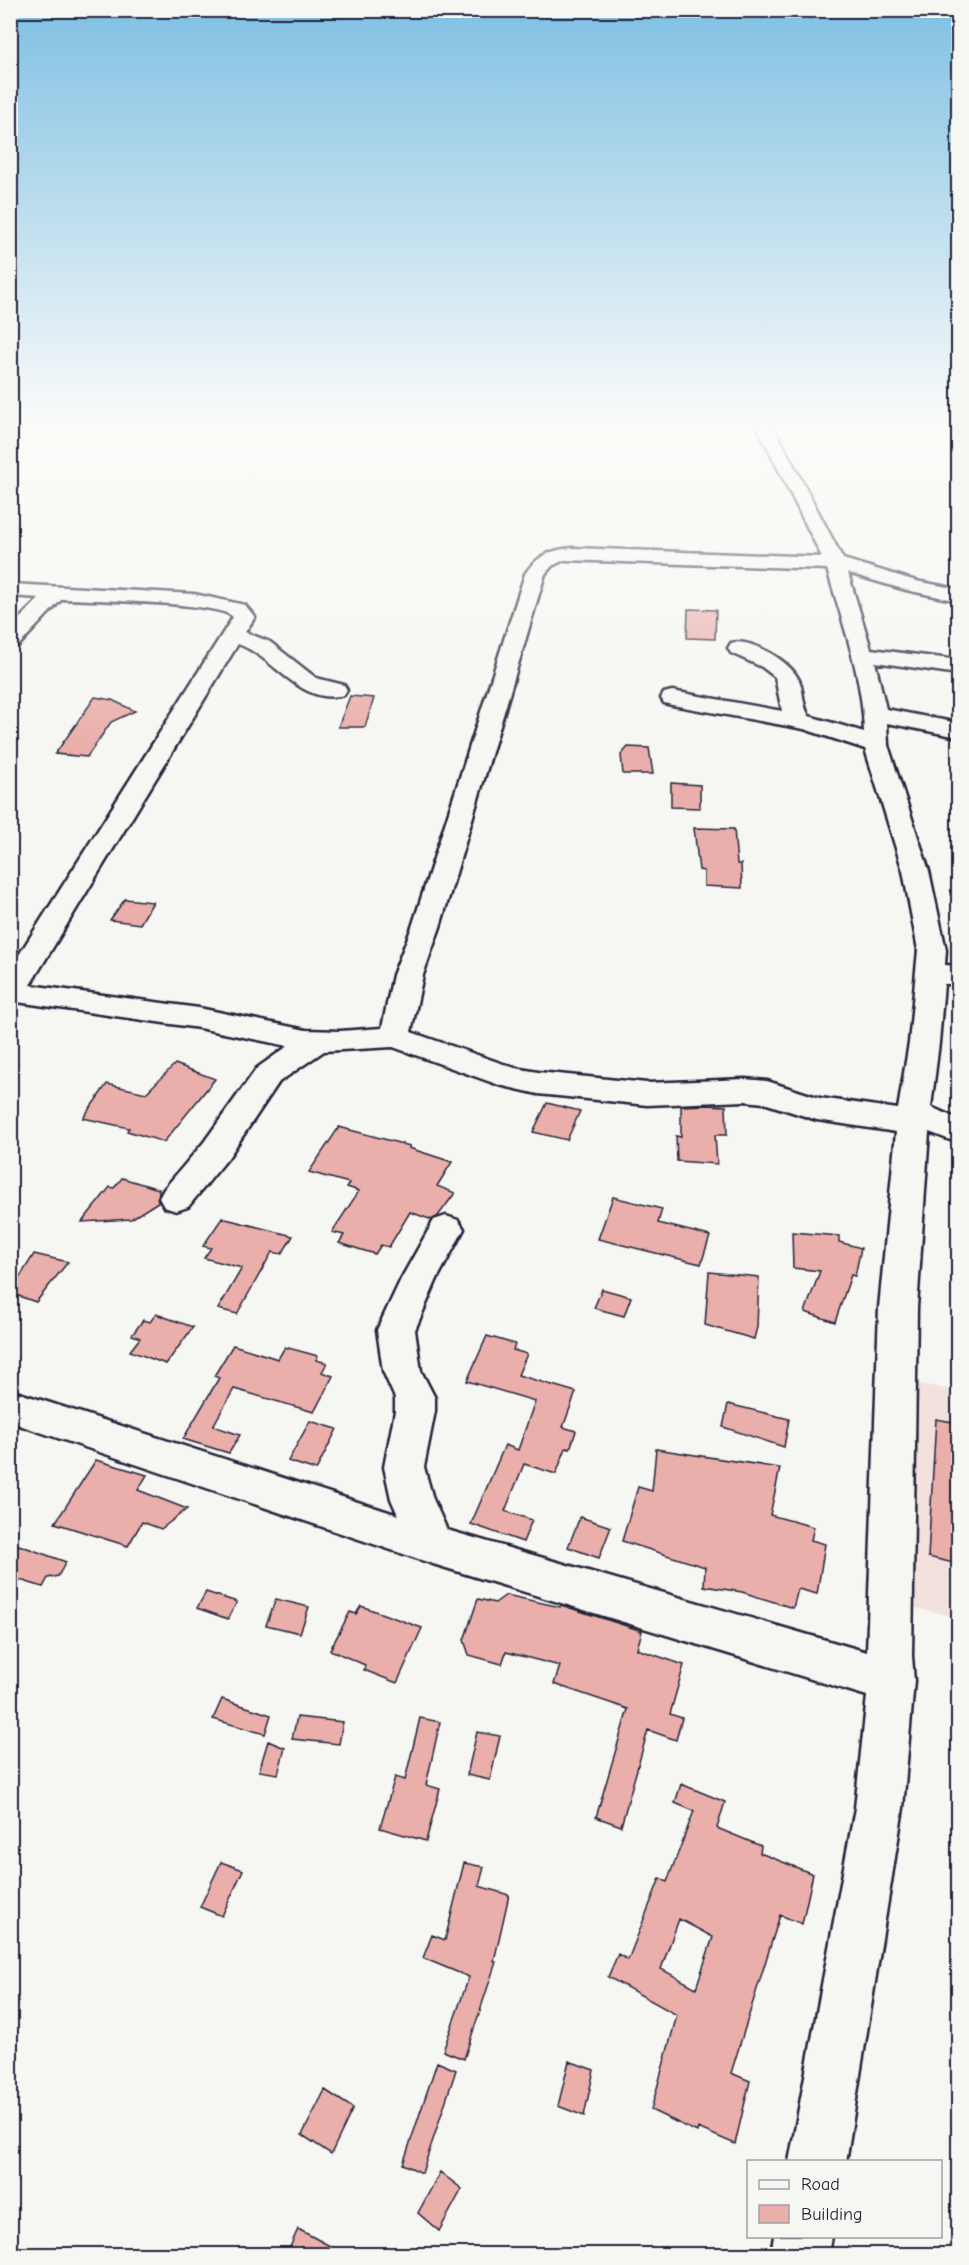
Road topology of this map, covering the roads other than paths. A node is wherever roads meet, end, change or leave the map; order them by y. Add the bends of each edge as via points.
1 (819, 532) edge
2 (835, 563) junction
3 (10, 590) edge
4 (56, 592) junction
5 (958, 595) edge
6 (232, 636) junction
7 (10, 641) edge
8 (739, 648) dead end
9 (862, 654) junction
10 (958, 667) edge
11 (336, 690) dead end
12 (672, 698) dead end
13 (801, 723) junction
14 (876, 730) junction
15 (958, 730) edge
16 (945, 974) edge
17 (11, 992) edge
18 (395, 1037) junction
19 (318, 1040) junction
20 (914, 1117) junction
21 (958, 1132) edge
22 (176, 1198) dead end
23 (446, 1229) dead end
24 (10, 1406) edge
25 (433, 1545) junction
26 (891, 1680) junction
27 (817, 2160) edge
28 (803, 2238) edge
29 (800, 2254) edge

1 - 2 street
2 - 5 street
2 - 9 street
2 - 18 street via 578,554 552,556 541,563 408,975
3 - 4 street
4 - 6 street via 194,600 230,606 244,617
4 - 7 street
6 - 11 street via 252,640 267,649 312,685
6 - 17 street
8 - 13 street via 783,672 790,687 792,710
9 - 10 street
9 - 14 street
12 - 13 street
13 - 14 street via 841,732
14 - 15 street
14 - 16 street via 916,871 932,950
16 - 20 street
17 - 19 street via 199,1017
18 - 19 street
18 - 20 street via 510,1078 538,1083 647,1094 767,1092 817,1109
19 - 22 street via 268,1076 216,1150
20 - 21 street
20 - 26 street via 898,1308
23 - 25 street via 396,1330 402,1371 415,1398 404,1467 412,1499
24 - 25 street
25 - 26 street
26 - 27 street via 879,1808
28 - 29 street

